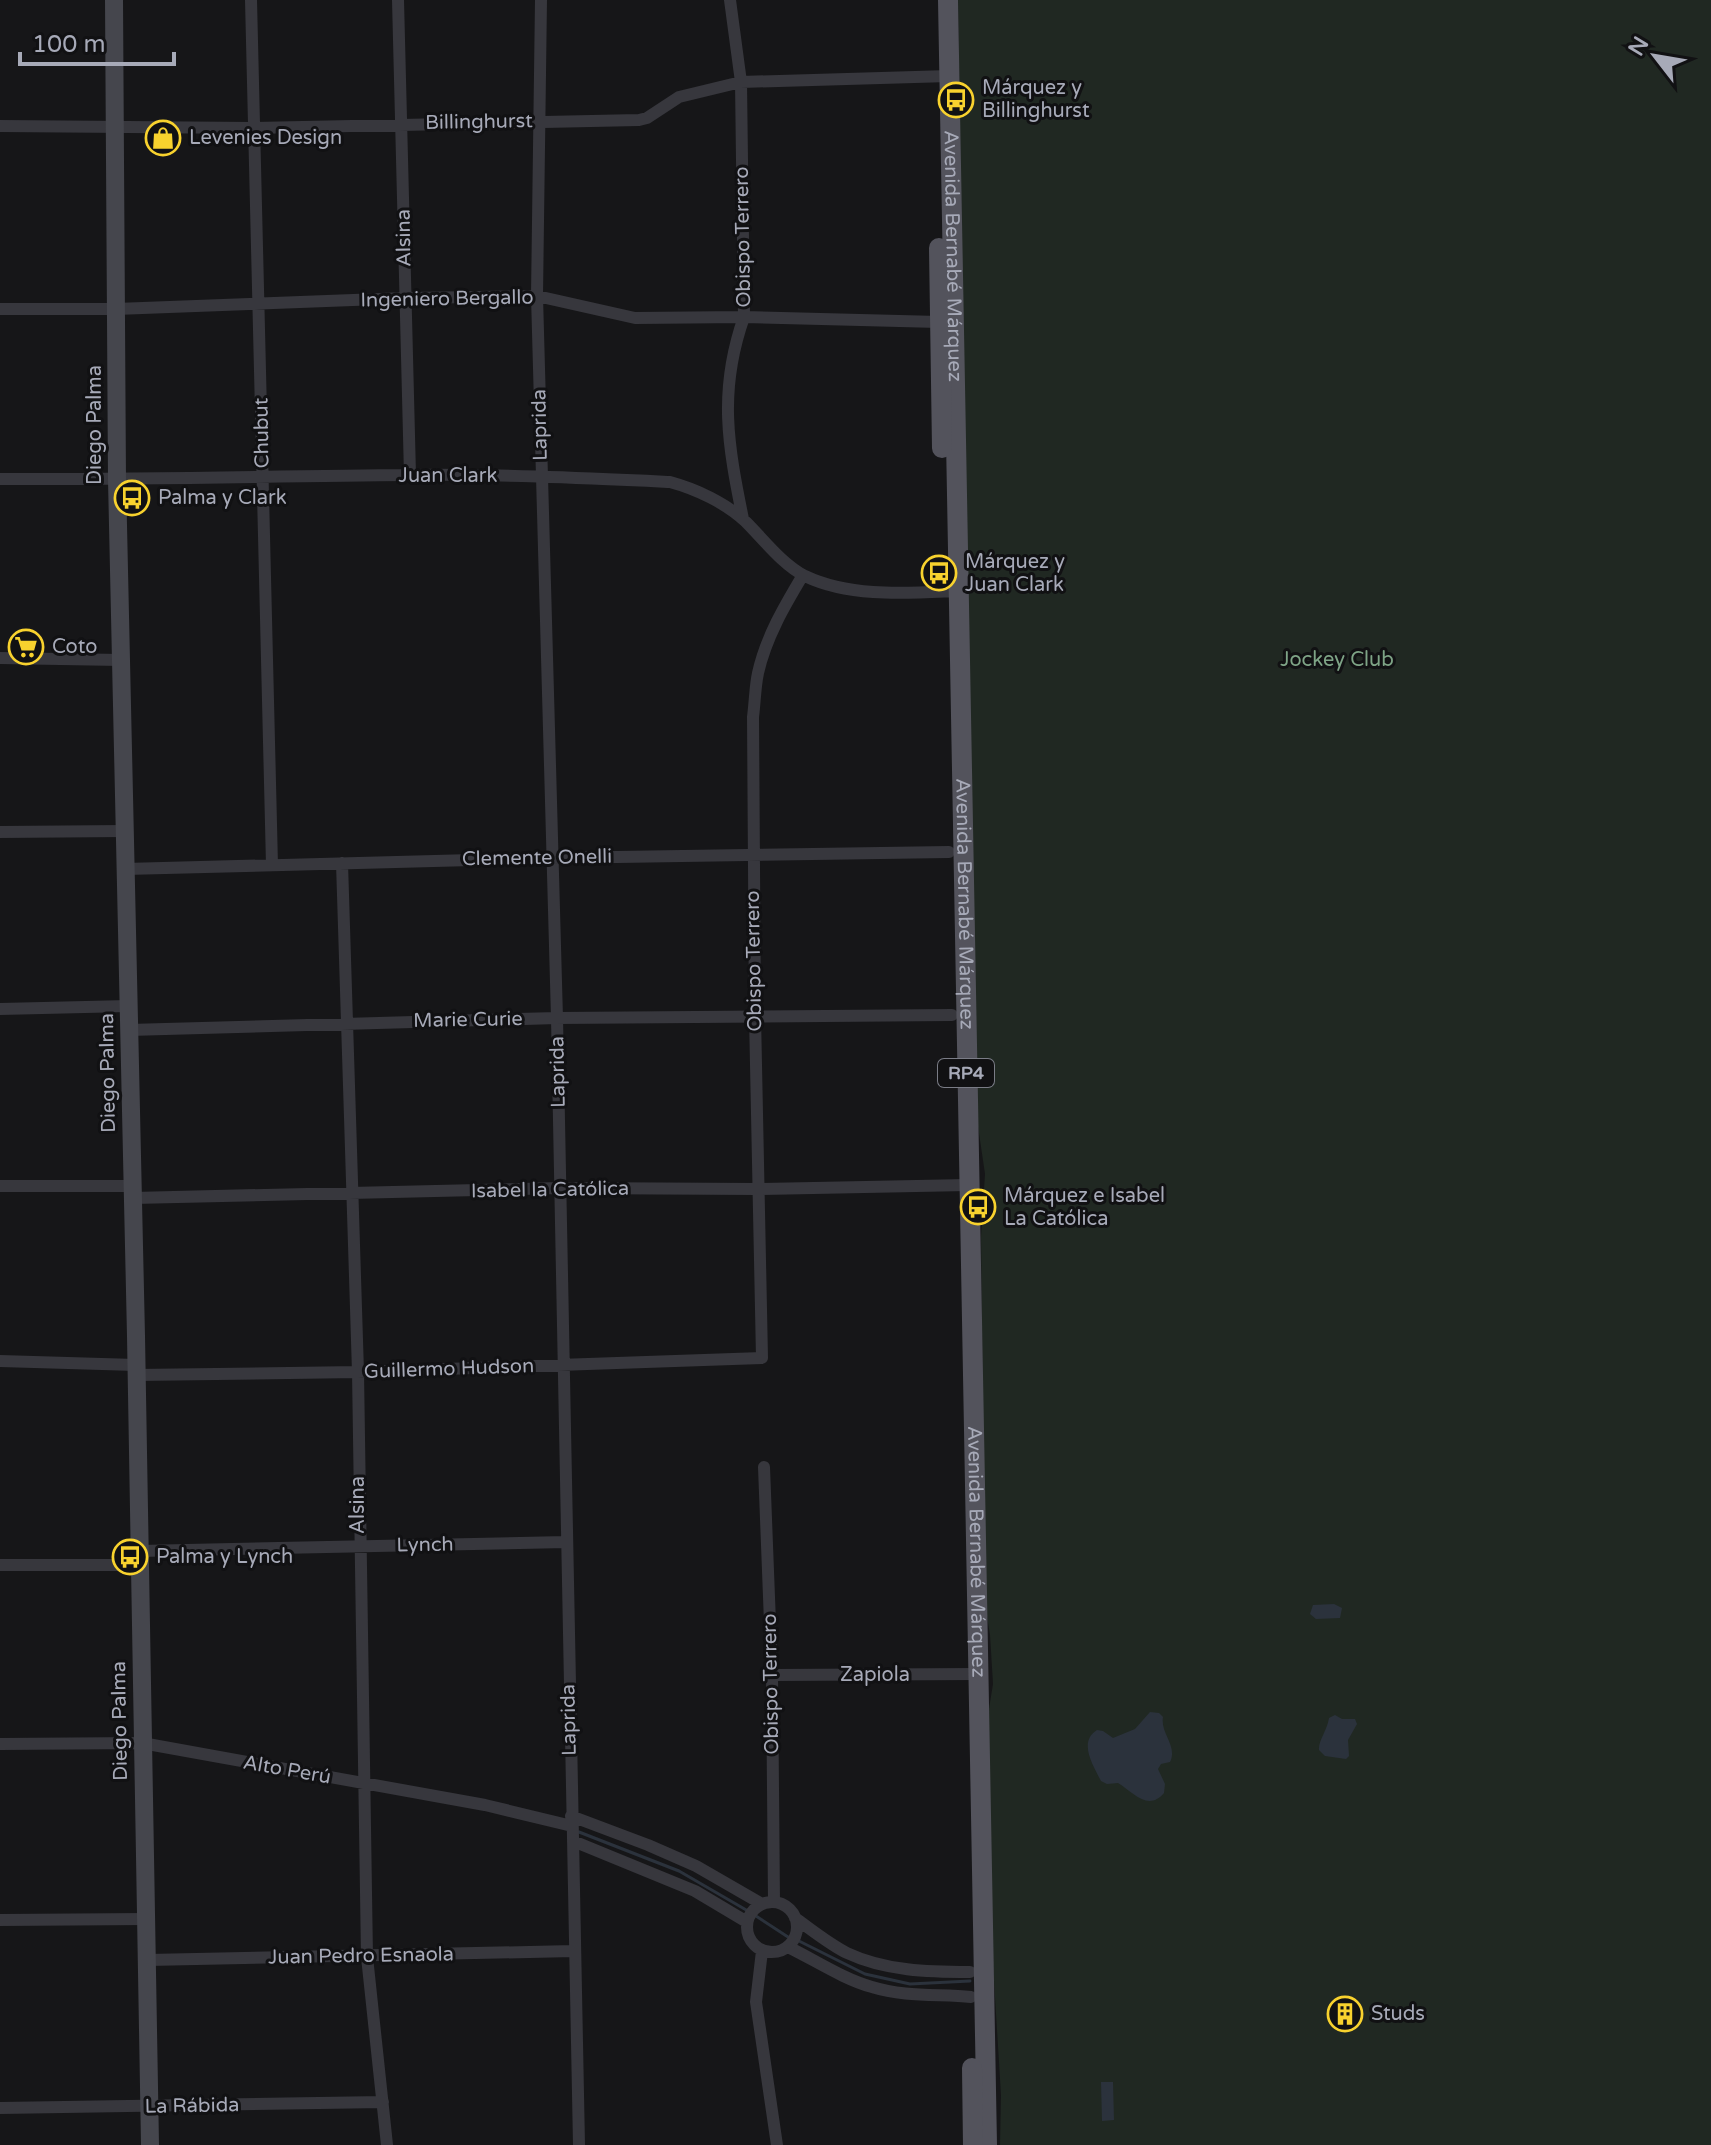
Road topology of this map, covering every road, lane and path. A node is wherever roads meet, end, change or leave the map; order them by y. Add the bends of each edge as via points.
1 (114, 0) edge
2 (251, 0) edge
3 (398, 0) edge
4 (541, 0) edge
5 (730, 0) edge
6 (936, 0) edge
7 (948, 0) edge
8 (944, 76) junction
9 (741, 82) junction
10 (539, 121) junction
11 (401, 124) junction
12 (0, 126) edge
13 (115, 127) junction
14 (254, 128) junction
15 (537, 296) junction
16 (406, 298) junction
17 (259, 305) junction
18 (0, 309) edge
19 (116, 309) junction
20 (744, 317) junction
21 (939, 322) junction
22 (410, 475) junction
23 (541, 476) junction
24 (263, 478) junction
25 (0, 479) edge
26 (117, 480) junction
27 (743, 519) junction
28 (803, 575) junction
29 (951, 591) junction
30 (0, 658) edge
31 (121, 660) junction
32 (125, 831) junction
33 (0, 832) edge
34 (949, 852) junction
35 (753, 854) junction
36 (552, 858) junction
37 (342, 863) junction
38 (272, 865) junction
39 (125, 869) junction
40 (128, 1006) junction
41 (0, 1009) edge
42 (952, 1015) junction
43 (755, 1016) junction
44 (557, 1018) junction
45 (349, 1023) junction
46 (129, 1030) junction
47 (962, 1185) junction
48 (0, 1186) edge
49 (561, 1188) junction
50 (758, 1189) junction
51 (132, 1192) junction
52 (353, 1193) junction
53 (762, 1358) joint
54 (0, 1361) edge
55 (563, 1365) junction
56 (136, 1370) junction
57 (358, 1372) junction
58 (764, 1467) dead end
59 (566, 1542) junction
60 (359, 1546) junction
61 (140, 1558) junction
62 (0, 1565) edge
63 (971, 1674) junction
64 (772, 1675) junction
65 (142, 1743) junction
66 (0, 1744) edge
67 (363, 1784) junction
68 (571, 1821) junction
69 (573, 1841) junction
70 (768, 1903) junction
71 (795, 1918) junction
72 (147, 1919) junction
73 (0, 1920) edge
74 (747, 1922) junction
75 (788, 1947) junction
76 (573, 1951) junction
77 (762, 1951) junction
78 (367, 1957) junction
79 (148, 1960) junction
80 (970, 1972) junction
81 (971, 1997) junction
82 (383, 2102) junction
83 (149, 2107) junction
84 (0, 2108) edge
85 (150, 2145) edge
86 (387, 2145) edge
87 (579, 2145) edge
88 (777, 2145) edge
89 (973, 2145) edge
90 (987, 2145) edge

1 - 13 main road, Diego Palma
2 - 14 street, Chubut
3 - 11 street, Alsina
4 - 10 street, Laprida
5 - 9 street, Obispo Terrero
6 - 8 main road, Avenida Bernabé Márquez / RP4
7 - 8 main road, Avenida Bernabé Márquez / RP4
8 - 9 street, Billinghurst
8 - 21 main road, Avenida Bernabé Márquez / RP4
8 - 29 main road, Avenida Bernabé Márquez / RP4
9 - 10 street, Billinghurst via 679,97 639,120
9 - 20 street, Obispo Terrero
10 - 11 street, Billinghurst
10 - 15 street, Laprida
11 - 14 street, Billinghurst
11 - 16 street, Alsina
12 - 13 street, Billinghurst
13 - 14 street, Billinghurst
13 - 19 main road, Diego Palma
14 - 17 street, Chubut
15 - 16 street, Ingeniero Bergallo
15 - 20 street, Ingeniero Bergallo via 635,318
15 - 23 street, Laprida
16 - 17 street, Ingeniero Bergallo
16 - 22 street, Alsina
17 - 19 street, Ingeniero Bergallo
17 - 24 street, Chubut
18 - 19 street, Ingeniero Bergallo
19 - 26 main road, Diego Palma
20 - 21 street, Ingeniero Bergallo
20 - 27 street, Obispo Terrero via 727,390 731,460
21 - 29 main road, Avenida Bernabé Márquez / RP4
22 - 23 street, Juan Clark
22 - 24 street, Juan Clark
23 - 27 street, Juan Clark via 670,482 689,487
23 - 36 street, Laprida
24 - 26 street, Juan Clark
24 - 38 street, Chubut
25 - 26 street, Juan Clark
26 - 31 main road, Diego Palma
27 - 28 street, Juan Clark
28 - 29 street, Juan Clark via 852,589
28 - 35 street, Obispo Terrero via 782,609 758,673
29 - 34 main road, Avenida Bernabé Márquez / RP4
29 - 47 main road, Avenida Bernabé Márquez / RP4
30 - 31 street
31 - 32 main road, Diego Palma
32 - 33 street
32 - 39 main road, Diego Palma
34 - 35 street, Clemente Onelli
34 - 42 main road, Avenida Bernabé Márquez / RP4
35 - 36 street, Clemente Onelli
35 - 43 street, Obispo Terrero
36 - 37 street, Clemente Onelli
36 - 44 street, Laprida
37 - 38 street, Clemente Onelli
37 - 45 street, Alsina
38 - 39 street, Clemente Onelli
39 - 40 main road, Diego Palma
40 - 41 street
40 - 46 main road, Diego Palma
42 - 43 street, Marie Curie
42 - 47 main road, Avenida Bernabé Márquez / RP4
43 - 44 street, Marie Curie
43 - 50 street, Obispo Terrero
44 - 45 street, Marie Curie
44 - 49 street, Laprida
45 - 46 street, Marie Curie
45 - 52 street, Alsina
46 - 51 main road, Diego Palma
47 - 50 street, Isabel la Católica
47 - 63 main road, Avenida Bernabé Márquez / RP4
48 - 51 street, Isabel la Católica
49 - 50 street, Isabel la Católica
49 - 52 street, Isabel la Católica
49 - 55 street, Laprida
50 - 53 street, Obispo Terrero
51 - 52 street, Isabel la Católica
51 - 56 main road, Diego Palma
52 - 57 street, Alsina
53 - 55 street, Guillermo Hudson
54 - 56 street, Guillermo Hudson
55 - 57 street, Guillermo Hudson
55 - 59 street, Laprida
56 - 57 street, Guillermo Hudson
56 - 61 main road, Diego Palma
57 - 60 street, Alsina
58 - 64 street, Obispo Terrero
59 - 60 street, Lynch
59 - 68 street, Laprida
60 - 61 street, Lynch
60 - 67 street, Alsina
61 - 62 street, Lynch
61 - 65 main road, Diego Palma
63 - 64 street, Zapiola
63 - 80 main road, Avenida Bernabé Márquez / RP4
63 - 90 main road, Avenida Bernabé Márquez / RP4
64 - 70 street, Obispo Terrero
65 - 66 street, Alto Perú
65 - 67 street, Alto Perú
65 - 72 main road, Diego Palma
67 - 68 street, Alto Perú
67 - 78 street, Alsina
68 - 69 street, Laprida
68 - 70 street, Alto Perú via 696,1866
69 - 74 street via 695,1891
69 - 76 street, Laprida
70 - 71 street via 787,1907
70 - 74 street via 755,1908
71 - 75 street via 796,1934
71 - 80 street via 847,1953 876,1964
72 - 73 street
72 - 79 main road, Diego Palma
74 - 77 street via 748,1936
75 - 77 street via 776,1953
75 - 81 street via 876,1988
76 - 78 street, Juan Pedro Esnaola
76 - 87 street, Laprida
77 - 88 street via 756,2002
78 - 79 street, Juan Pedro Esnaola
78 - 82 street, Alsina
79 - 83 main road, Diego Palma
80 - 81 main road, Avenida Bernabé Márquez / RP4
81 - 89 main road, Avenida Bernabé Márquez / RP4
82 - 83 street, La Rábida
82 - 86 street, Alsina
83 - 84 street, La Rábida
83 - 85 main road, Diego Palma

